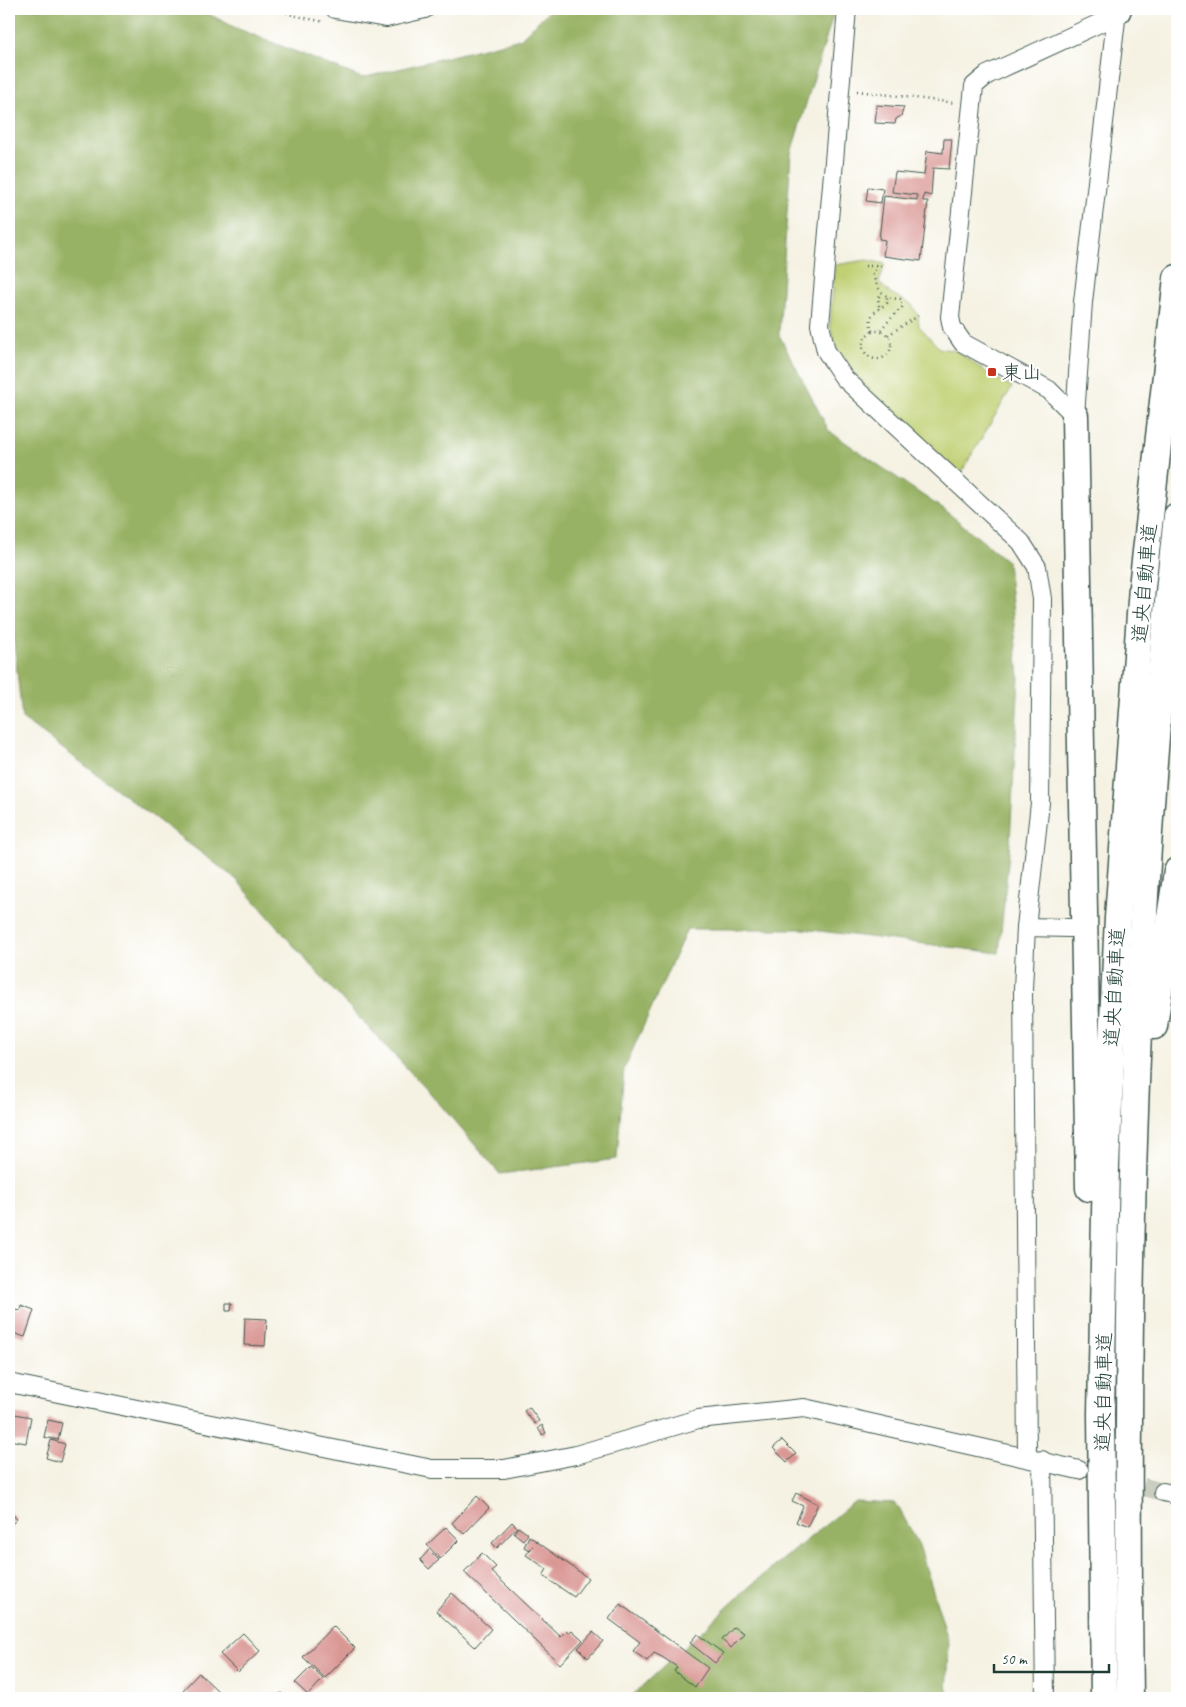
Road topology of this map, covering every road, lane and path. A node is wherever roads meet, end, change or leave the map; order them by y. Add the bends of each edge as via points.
1 (277, 9) edge
2 (425, 9) edge
3 (847, 9) edge
4 (1118, 10) edge
5 (332, 12) edge
6 (842, 90) junction
7 (972, 105) junction
8 (877, 265) junction
9 (865, 266) dead end
10 (884, 266) dead end
11 (1177, 278) edge
12 (883, 294) junction
13 (887, 297) junction
14 (879, 306) junction
15 (918, 316) dead end
16 (880, 330) junction
17 (872, 331) junction
18 (888, 335) junction
19 (1075, 416) junction
20 (1177, 516) edge
21 (1177, 871) edge
22 (1026, 927) junction
23 (1070, 928) dead end
24 (1132, 1182) junction
25 (9, 1383) edge
26 (1101, 1414) junction
27 (1035, 1458) junction
28 (1079, 1470) tunnel mouth
29 (1045, 1698) edge
30 (1104, 1698) edge
31 (1130, 1698) edge

1 - 5 path via 292,16 324,22
2 - 5 street via 386,18
3 - 6 street
4 - 7 street via 1102,22 987,75 974,86
4 - 19 street via 1083,302
6 - 7 path
6 - 22 street via 820,325 826,351 844,378 1016,536 1037,567 1042,599 1040,803
7 - 19 street via 950,318 952,327 962,343 1048,390
8 - 9 path
8 - 10 path
8 - 12 path via 873,275
11 - 26 highway, 道央自動車道 via 1142,587 1118,918 1106,1165
12 - 13 path
12 - 14 path via 878,297
13 - 14 path via 888,303
13 - 16 path via 902,299 902,307
14 - 17 path via 872,316
15 - 18 path
16 - 17 path
16 - 18 path
17 - 18 path via 863,344 866,353 873,358 882,358 890,352 892,343
19 - 26 highway via 1090,1204
20 - 24 highway, 道央自動車道 via 1144,916
21 - 24 highway
22 - 23 street
22 - 27 street via 1023,989
24 - 31 highway, 道央自動車道 via 1128,1508
25 - 27 street via 432,1469 504,1469 576,1456 698,1420 804,1408
26 - 30 highway, 道央自動車道
27 - 28 street
27 - 29 street

